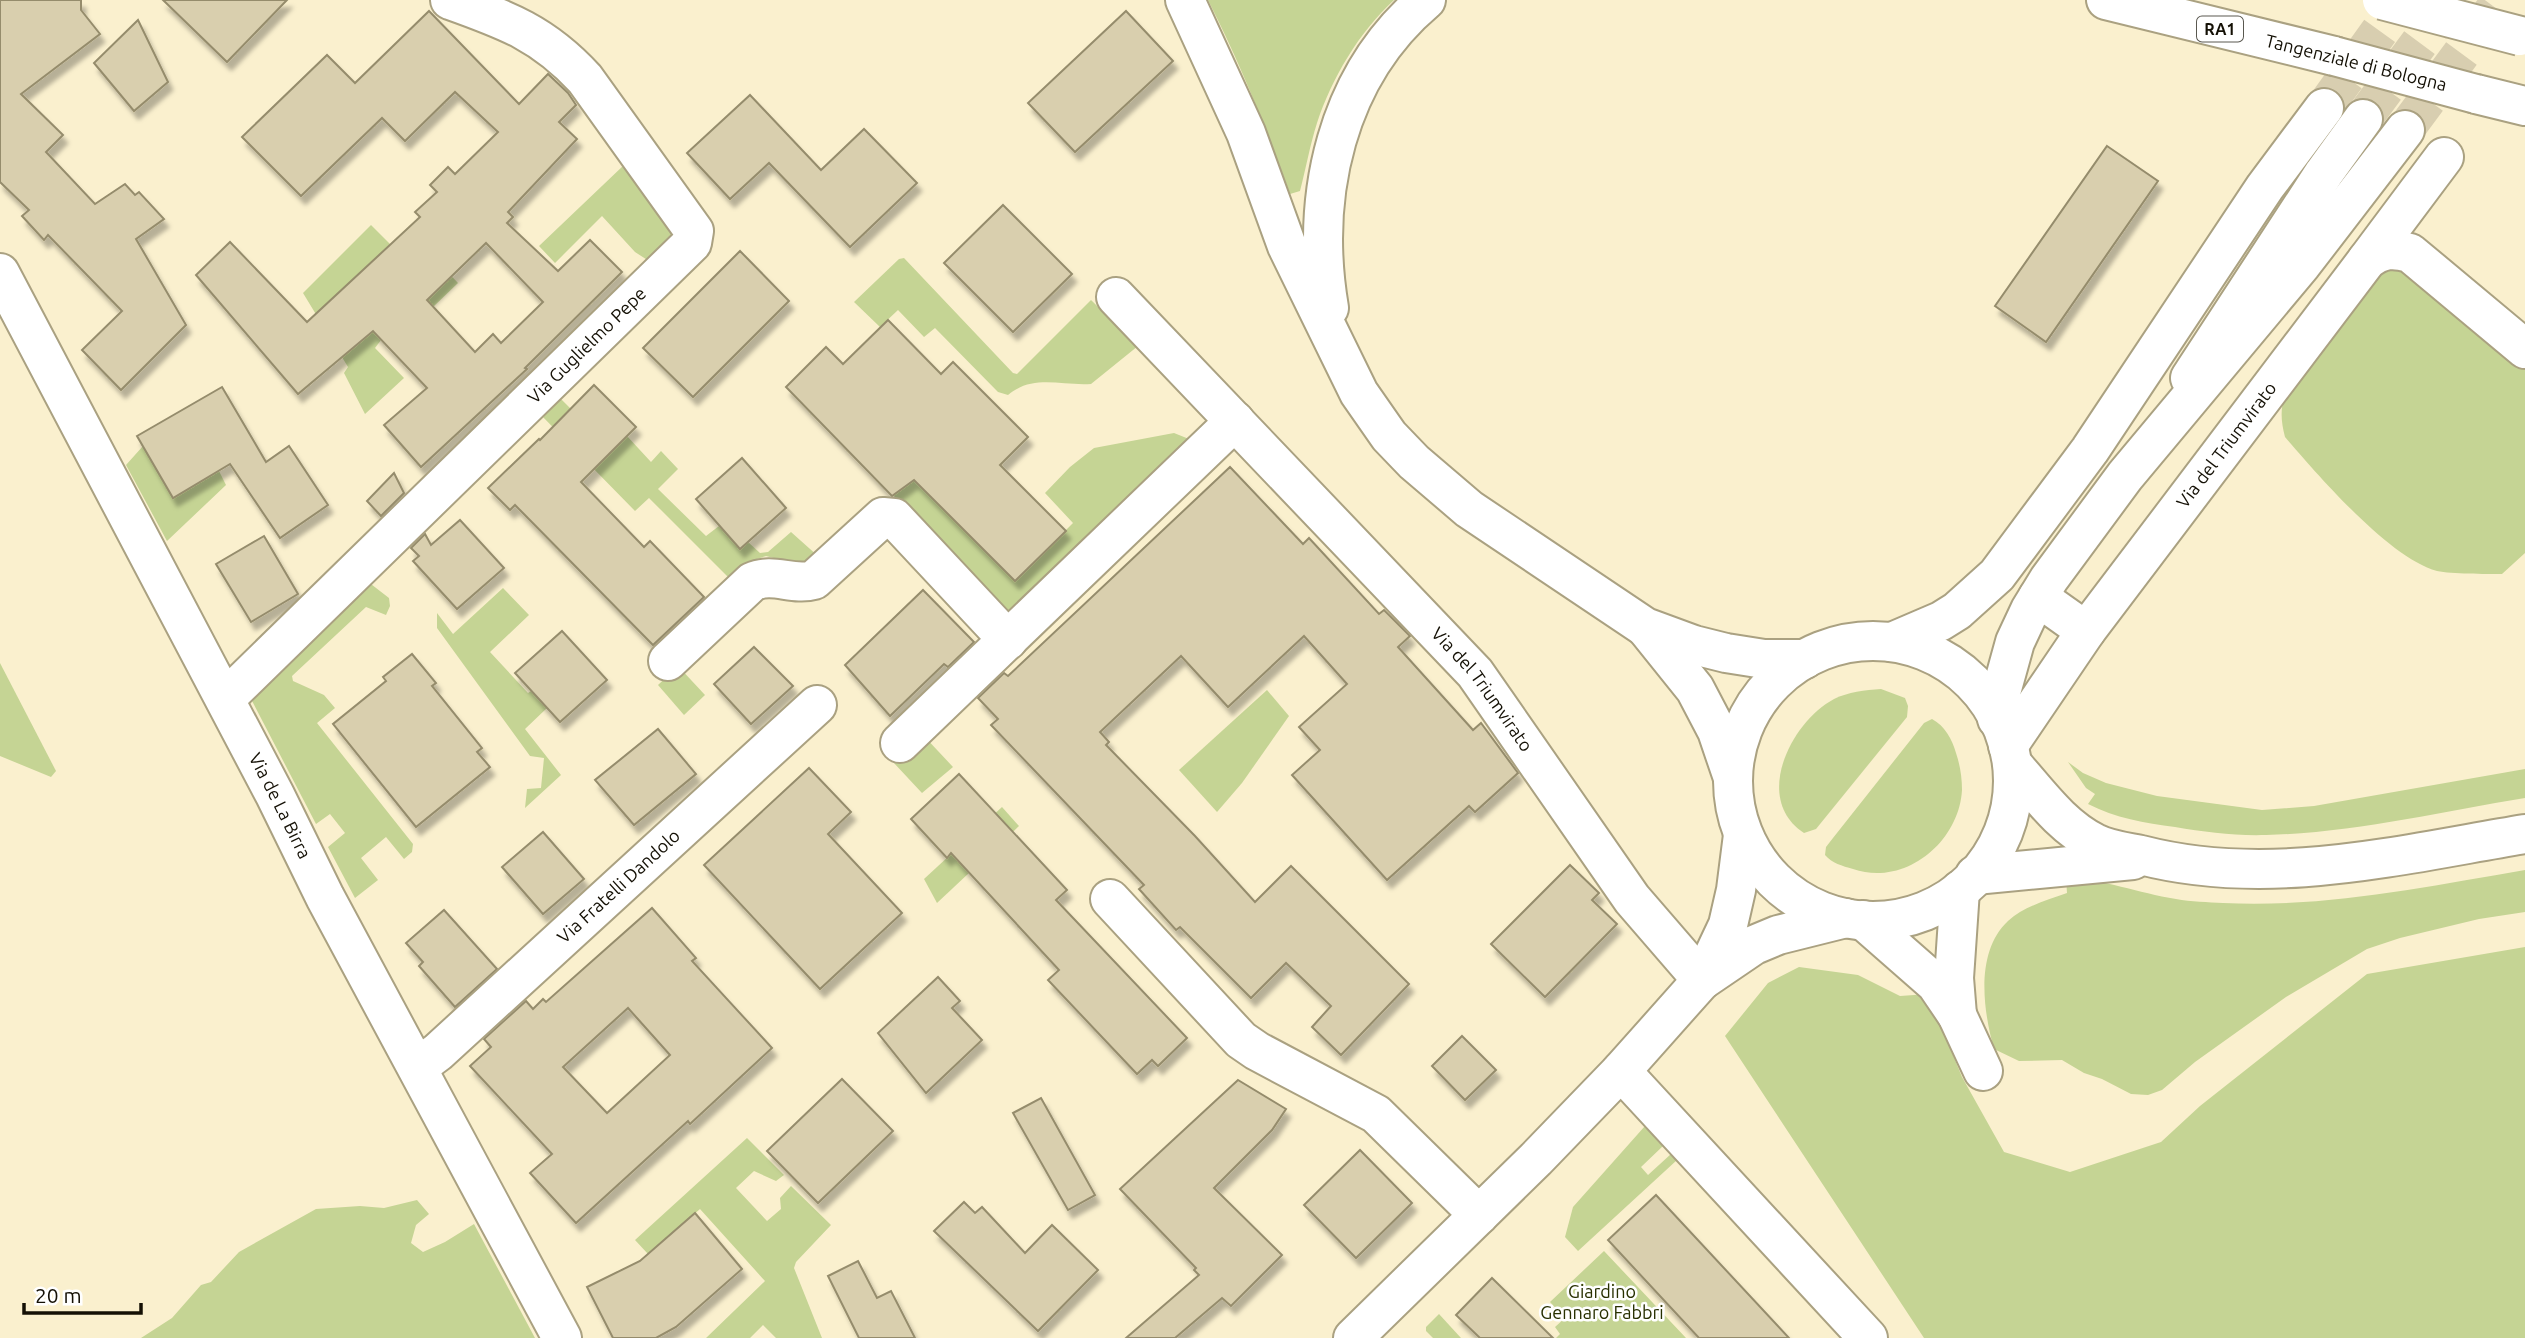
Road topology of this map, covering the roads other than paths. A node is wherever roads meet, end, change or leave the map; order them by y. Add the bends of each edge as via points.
1 (450, 0) edge
2 (1185, 0) edge
3 (1426, 0) edge
4 (2084, 0) edge
5 (2106, 0) edge
6 (2382, 0) edge
7 (2152, 12) junction
8 (2522, 36) edge
9 (2522, 106) edge
10 (2324, 108) tunnel mouth
11 (2363, 118) tunnel mouth
12 (2405, 130) tunnel mouth
13 (2444, 157) dead end
14 (2323, 173) junction
15 (2367, 260) junction
16 (0, 273) edge
17 (1116, 297) dead end
18 (2525, 349) edge
19 (1345, 368) junction
20 (1235, 421) junction
21 (2090, 450) junction
22 (2125, 476) junction
23 (2038, 597) junction
24 (1645, 627) junction
25 (2086, 631) junction
26 (1008, 640) junction
27 (1892, 642) junction
28 (1805, 659) junction
29 (668, 661) dead end
30 (225, 699) junction
31 (817, 705) dead end
32 (900, 743) dead end
33 (2007, 744) junction
34 (1733, 778) junction
35 (2525, 834) edge
36 (1743, 835) junction
37 (2149, 858) junction
38 (1968, 883) junction
39 (1110, 900) dead end
40 (1855, 919) junction
41 (1702, 980) junction
42 (1957, 1015) junction
43 (418, 1067) junction
44 (1621, 1071) junction
45 (1983, 1071) dead end
46 (1479, 1215) junction
47 (562, 1338) edge
48 (1353, 1338) edge
49 (1868, 1338) edge

1 - 30 main road, Via Guglielmo Pepe via 525,30 570,63 694,231 692,243
2 - 19 main road via 1246,133 1287,246
3 - 19 main road via 1391,36 1360,81 1339,127 1330,163 1322,241 1324,279
4 - 7 main road
5 - 7 main road, Tangenziale di Bologna / RA1
6 - 8 main road, bridge
7 - 9 main road, Tangenziale di Bologna / RA1, bridge
10 - 21 main road via 2257,198
11 - 14 main road
12 - 22 main road via 2302,264
13 - 15 main road, Via del Triumvirato
14 - 21 main road
14 - 22 main road
15 - 18 main road via 2386,249 2410,253
15 - 25 main road, Via del Triumvirato
16 - 30 main road, Via de La Birra
17 - 20 main road, Via del Triumvirato
19 - 24 main road via 1372,413 1414,462 1469,509
20 - 26 main road
20 - 41 main road, Via del Triumvirato via 1475,673 1633,899
21 - 27 main road via 1983,590 1941,621
22 - 23 main road
23 - 25 main road
23 - 33 main road via 2015,642 2002,689
24 - 28 main road via 1726,653
24 - 34 main road via 1695,689 1717,731
25 - 33 main road, Via del Triumvirato
26 - 29 main road via 894,518 883,517 814,580 802,583 762,577 752,582
26 - 32 main road
27 - 28 main road via 1842,647
27 - 33 main road via 1949,664 1981,692
28 - 34 main road via 1773,684 1749,717 1737,744
30 - 43 main road, Via de La Birra
31 - 43 main road, Via Fratelli Dandolo
33 - 37 main road via 2066,824 2096,844
33 - 38 main road via 2015,789 2002,836
34 - 36 main road
35 - 37 main road via 2281,870 2215,869
36 - 40 main road via 1765,872 1784,889 1814,909
36 - 41 main road via 1728,925
37 - 38 main road
38 - 40 main road via 1938,903 1911,913
38 - 42 main road via 1954,978
39 - 46 main road via 1241,1040 1376,1114
40 - 41 main road via 1777,935
40 - 42 main road via 1936,984
41 - 44 main road
42 - 45 main road
43 - 47 main road, Via de La Birra
44 - 46 main road
44 - 49 main road
46 - 48 main road

